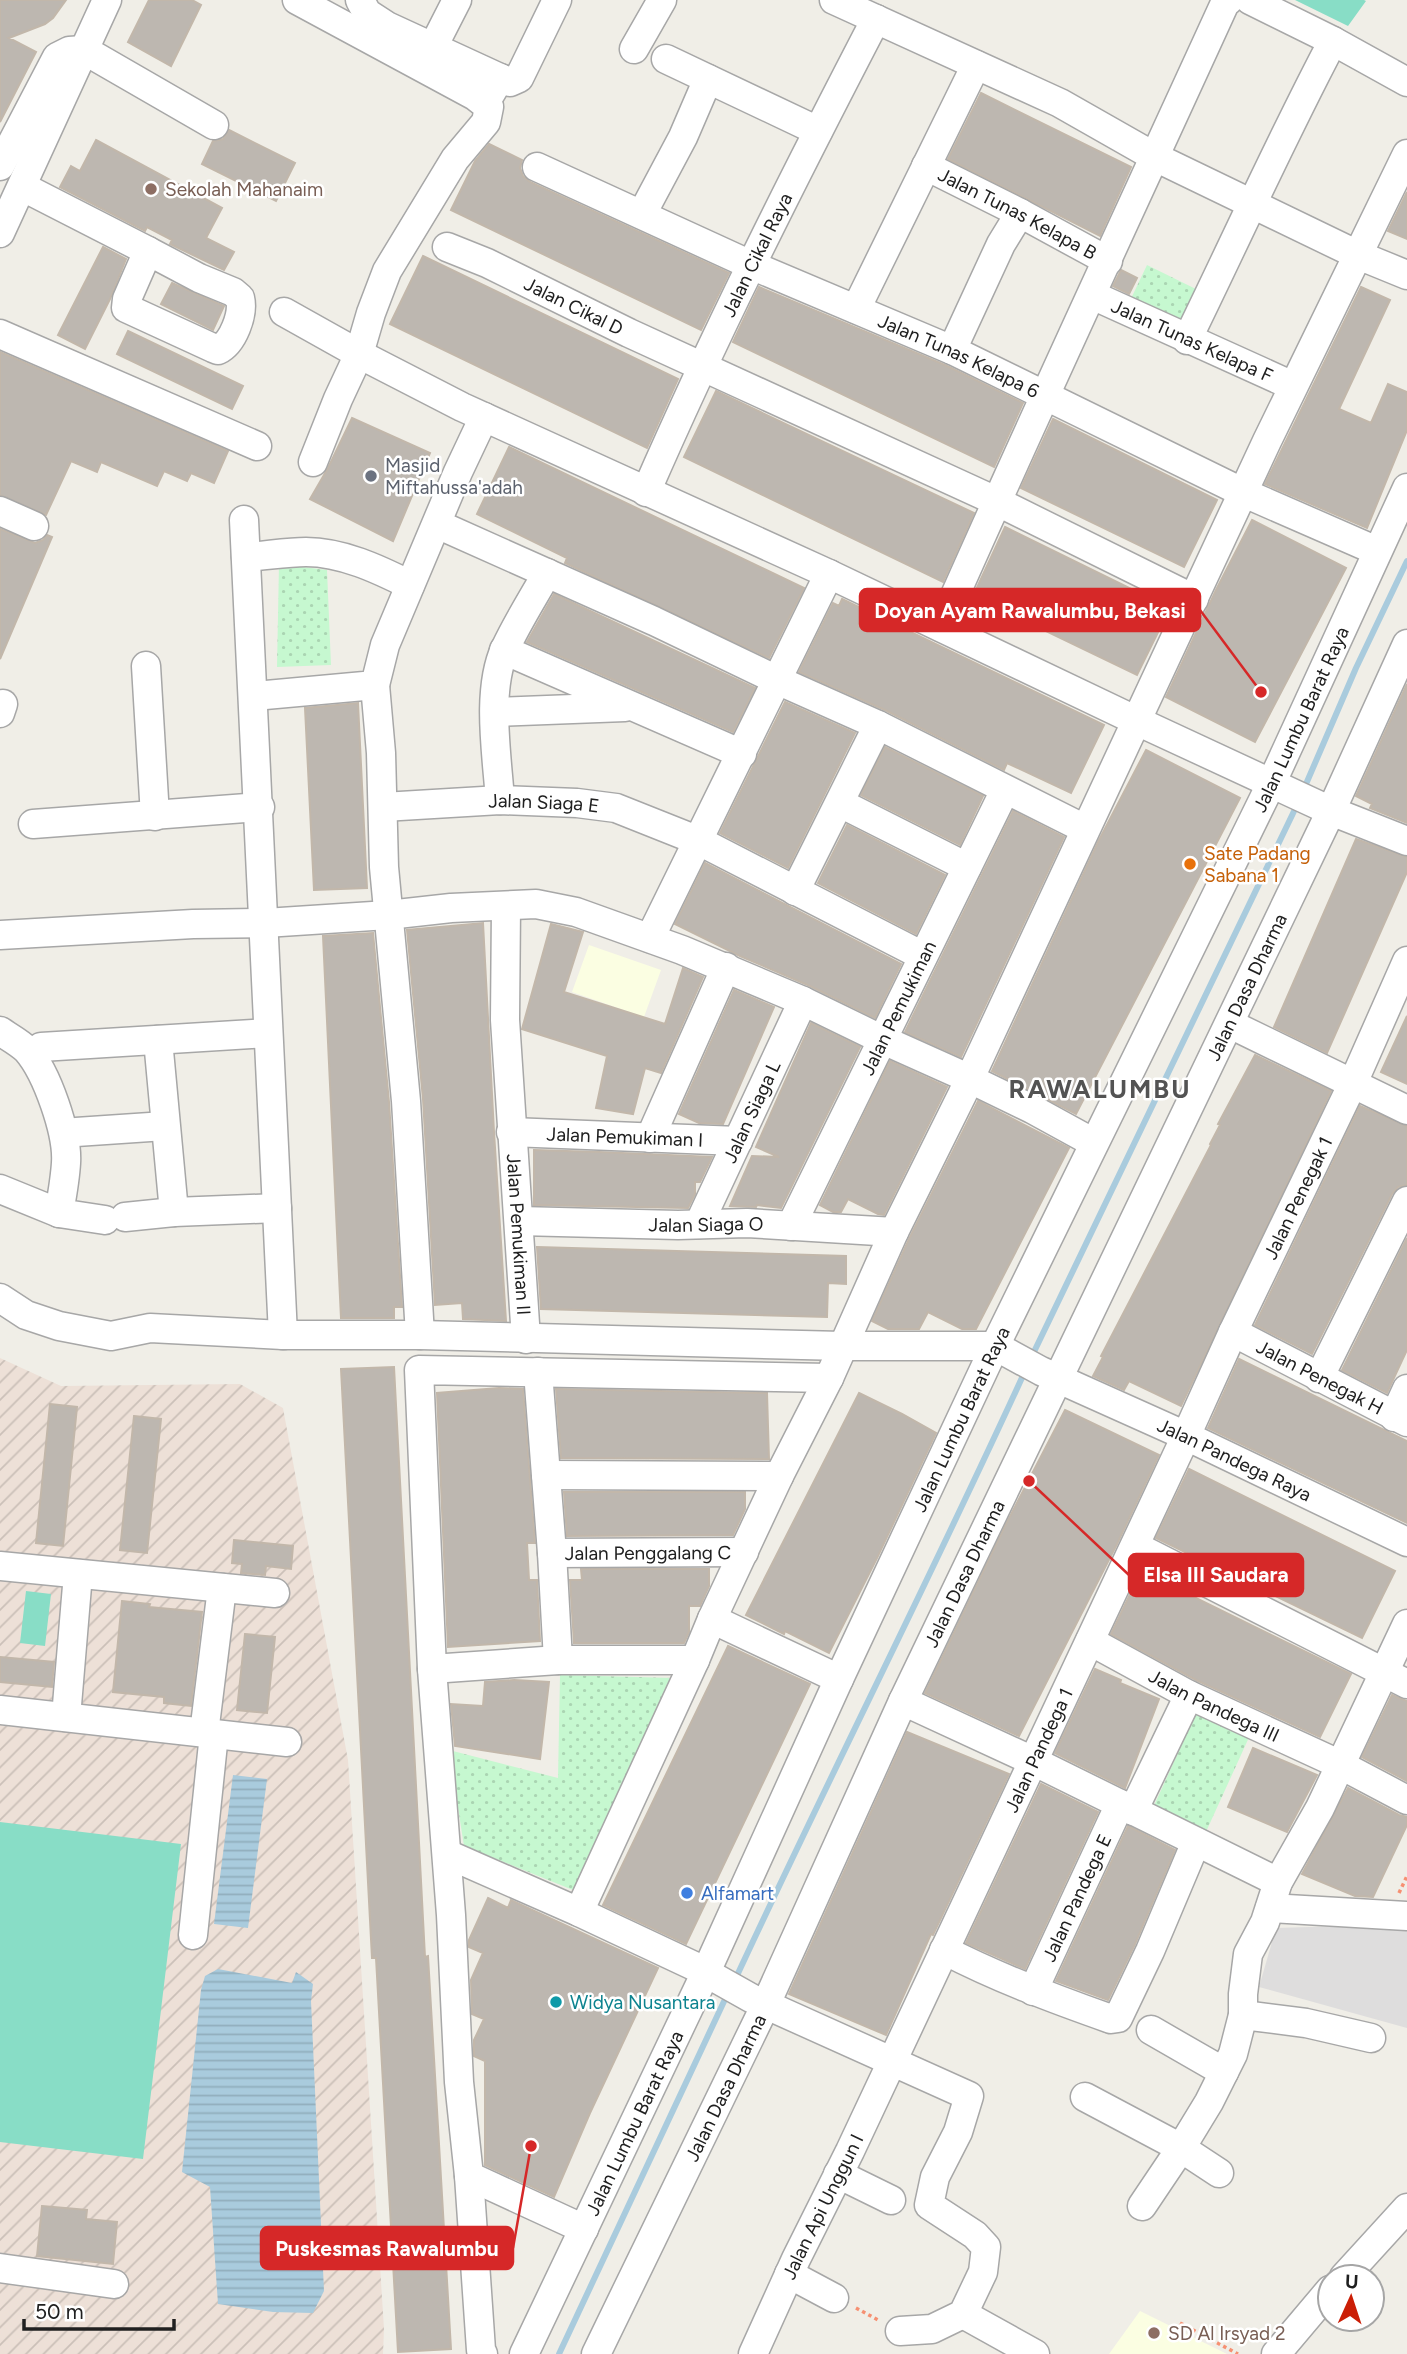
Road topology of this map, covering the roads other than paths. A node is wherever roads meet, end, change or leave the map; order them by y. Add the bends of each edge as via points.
1 (107, 0) edge
2 (297, 0) edge
3 (360, 0) edge
4 (457, 0) edge
5 (557, 0) edge
6 (662, 0) edge
7 (834, 0) edge
8 (1229, 0) edge
9 (1250, 0) edge
10 (876, 19) junction
11 (1333, 41) junction
12 (433, 47) junction
13 (634, 49) dead end
14 (84, 50) junction
15 (666, 59) dead end
16 (976, 65) junction
17 (500, 78) junction
18 (708, 79) junction
19 (1407, 82) edge
20 (485, 103) junction
21 (214, 125) dead end
22 (818, 131) junction
23 (1407, 154) edge
24 (1155, 157) junction
25 (0, 166) edge
26 (926, 166) junction
27 (537, 167) dead end
28 (23, 187) junction
29 (1254, 204) junction
30 (1020, 213) junction
31 (642, 214) junction
32 (0, 233) edge
33 (447, 247) dead end
34 (148, 251) dead end
35 (1358, 255) junction
36 (1108, 261) junction
37 (751, 265) junction
38 (1407, 275) edge
39 (1092, 295) junction
40 (856, 309) junction
41 (284, 312) dead end
42 (0, 334) edge
43 (1187, 340) junction
44 (952, 350) junction
45 (359, 354) junction
46 (702, 366) junction
47 (1293, 386) junction
48 (1043, 395) junction
49 (484, 417) junction
50 (257, 446) dead end
51 (313, 462) dead end
52 (1407, 488) edge
53 (646, 492) junction
54 (1242, 492) junction
55 (996, 501) junction
56 (0, 511) edge
57 (244, 520) dead end
58 (437, 524) junction
59 (34, 526) dead end
60 (1377, 551) junction
61 (246, 557) junction
62 (547, 573) junction
63 (829, 574) junction
64 (410, 585) junction
65 (1194, 599) junction
66 (941, 627) junction
67 (1407, 643) edge
68 (504, 650) junction
69 (146, 666) dead end
70 (777, 680) junction
71 (375, 685) junction
72 (254, 696) junction
73 (630, 706) junction
74 (495, 712) junction
75 (1137, 721) junction
76 (878, 725) junction
77 (742, 754) junction
78 (1277, 785) junction
79 (1005, 790) junction
80 (500, 800) junction
81 (841, 803) junction
82 (260, 807) junction
83 (383, 807) junction
84 (1323, 807) junction
85 (155, 816) junction
86 (33, 824) dead end
87 (1085, 829) junction
88 (699, 841) junction
89 (1407, 841) edge
90 (967, 867) junction
91 (795, 891) junction
92 (506, 906) junction
93 (388, 915) junction
94 (265, 923) junction
95 (0, 935) edge
96 (650, 938) junction
97 (923, 956) junction
98 (1407, 961) edge
99 (726, 967) junction
100 (1400, 993) edge
101 (803, 1001) junction
102 (1230, 1024) junction
103 (0, 1031) edge
104 (268, 1032) junction
105 (881, 1039) junction
106 (158, 1040) junction
107 (41, 1047) dead end
108 (968, 1078) junction
109 (1353, 1083) junction
110 (1407, 1110) edge
111 (165, 1126) junction
112 (76, 1132) dead end
113 (511, 1132) junction
114 (650, 1138) junction
115 (738, 1141) junction
116 (1094, 1143) junction
117 (0, 1189) edge
118 (1407, 1201) edge
119 (277, 1208) junction
120 (174, 1212) junction
121 (59, 1213) junction
122 (519, 1221) junction
123 (699, 1224) junction
124 (791, 1226) junction
125 (894, 1232) junction
126 (0, 1298) edge
127 (1233, 1332) junction
128 (284, 1335) junction
129 (420, 1335) junction
130 (526, 1339) junction
131 (842, 1346) junction
132 (1003, 1351) junction
133 (538, 1372) junction
134 (1050, 1374) junction
135 (829, 1378) junction
136 (1319, 1378) junction
137 (1407, 1390) edge
138 (1401, 1419) edge
139 (1186, 1436) junction
140 (546, 1475) junction
141 (779, 1476) junction
142 (1407, 1542) edge
143 (1135, 1546) junction
144 (744, 1552) junction
145 (552, 1553) junction
146 (0, 1566) edge
147 (78, 1574) junction
148 (222, 1588) junction
149 (275, 1593) dead end
150 (712, 1619) junction
151 (1407, 1624) edge
152 (1090, 1641) junction
153 (558, 1660) junction
154 (695, 1660) junction
155 (432, 1669) junction
156 (1395, 1678) edge
157 (839, 1679) junction
158 (1189, 1695) junction
159 (903, 1701) junction
160 (0, 1710) edge
161 (66, 1717) junction
162 (209, 1733) junction
163 (286, 1742) dead end
164 (1033, 1761) junction
165 (1341, 1765) junction
166 (1407, 1800) edge
167 (1126, 1808) junction
168 (1196, 1842) junction
169 (447, 1854) junction
170 (1274, 1895) junction
171 (579, 1912) junction
172 (1407, 1916) edge
173 (193, 1935) dead end
174 (944, 1950) junction
175 (713, 1976) junction
176 (1033, 1991) junction
177 (758, 2001) junction
178 (1243, 2015) junction
179 (1150, 2030) dead end
180 (1371, 2038) dead end
181 (892, 2061) junction
182 (1224, 2072) junction
183 (1085, 2097) dead end
184 (1181, 2148) junction
185 (838, 2174) junction
186 (1219, 2174) dead end
187 (469, 2176) junction
188 (891, 2200) dead end
189 (1142, 2206) dead end
190 (1407, 2208) edge
191 (584, 2229) junction
192 (1357, 2263) edge
193 (0, 2268) edge
194 (789, 2274) junction
195 (114, 2284) dead end
196 (834, 2298) road end
197 (1316, 2307) edge
198 (963, 2314) junction
199 (900, 2331) road end
200 (483, 2354) edge
201 (524, 2354) edge
202 (596, 2354) edge
203 (753, 2354) edge
204 (1035, 2354) edge
205 (1276, 2354) edge

1 - 14 street
2 - 20 street
3 - 12 street via 367,13 387,26
4 - 12 street
5 - 17 street via 519,78 510,82
6 - 13 street
7 - 10 street
8 - 24 street
9 - 11 street
10 - 16 street
10 - 22 street, Jalan Cikal Raya
11 - 19 street
11 - 29 street
12 - 17 street
14 - 21 street
14 - 25 street via 57,57
14 - 28 street
15 - 18 street
16 - 24 street via 1060,103
16 - 26 street
17 - 20 street
18 - 22 street
18 - 31 street
20 - 45 street via 489,107 486,122 455,159 387,271
22 - 37 street, Jalan Cikal Raya
23 - 35 street
24 - 29 street
24 - 36 street
26 - 30 street, Jalan Tunas Kelapa B
26 - 40 street
27 - 31 street, Jalan Tunas Kelapa 6
28 - 32 street
28 - 34 street
29 - 35 street
29 - 43 street
30 - 36 street, Jalan Tunas Kelapa B
30 - 44 street
31 - 37 street, Jalan Tunas Kelapa 6
33 - 46 street, Jalan Cikal D
35 - 38 street
35 - 47 street
36 - 39 street
37 - 40 street, Jalan Tunas Kelapa 6
37 - 46 street, Jalan Cikal Raya
39 - 43 street, Jalan Tunas Kelapa F
39 - 48 street
40 - 44 street, Jalan Tunas Kelapa 6
41 - 45 street
42 - 50 street
43 - 47 street, Jalan Tunas Kelapa F
44 - 48 street, Jalan Tunas Kelapa 6
45 - 49 street
45 - 51 street
46 - 53 street, Jalan Cikal Raya
46 - 55 street, Jalan Cikal D
47 - 54 street
48 - 54 street, Jalan Tunas Kelapa 6
48 - 55 street
49 - 53 street
49 - 58 street
52 - 60 street, Jalan Lumbu Barat Raya
53 - 63 street
54 - 60 street, Jalan Tunas Kelapa 6
54 - 65 street
55 - 65 street, Jalan Cikal D
55 - 66 street
56 - 59 street
57 - 61 street
58 - 62 street
58 - 64 street
60 - 78 street, Jalan Lumbu Barat Raya
61 - 64 street via 324,554 350,559
61 - 72 street
62 - 68 street
62 - 70 street
63 - 66 street
63 - 70 street
64 - 71 street via 385,645
65 - 75 street
66 - 75 street
67 - 84 street, Jalan Dasa Dharma
68 - 73 street
68 - 74 street
69 - 85 street
70 - 76 street
70 - 77 street
71 - 72 street
71 - 83 street
72 - 82 street
73 - 74 street
73 - 77 street
74 - 80 street
75 - 78 street
75 - 87 street
76 - 79 street
76 - 81 street
77 - 88 street
78 - 84 street
78 - 116 street, Jalan Lumbu Barat Raya
79 - 87 street
79 - 90 street, Jalan Pemukiman
80 - 83 street, Jalan Siaga E
80 - 88 street, Jalan Siaga E via 616,808
81 - 90 street
81 - 91 street
82 - 85 street
82 - 94 street
83 - 93 street
84 - 89 street
84 - 102 street, Jalan Dasa Dharma
85 - 86 street
87 - 108 street
88 - 91 street, Jalan Siaga E
88 - 96 street
90 - 97 street, Jalan Pemukiman
91 - 97 street, Jalan Siaga E
92 - 93 street
92 - 96 street via 536,904 576,912
92 - 113 street, Jalan Pemukiman II via 505,1020
93 - 94 street
93 - 129 street via 406,1101
94 - 95 street
94 - 104 street
96 - 99 street
97 - 105 street, Jalan Pemukiman
98 - 100 street, Jalan Penegak 1
99 - 101 street
99 - 114 street
100 - 109 street, Jalan Penegak 1
101 - 105 street
101 - 115 street, Jalan Siaga L
102 - 109 street
102 - 134 street, Jalan Dasa Dharma
103 - 121 street via 25,1049 42,1071 51,1095 66,1149
104 - 106 street
104 - 119 street
105 - 108 street
105 - 124 street, Jalan Pemukiman
106 - 107 street
106 - 111 street
108 - 116 street
108 - 125 street
109 - 110 street
109 - 127 street, Jalan Penegak 1
111 - 112 street
111 - 120 street
113 - 114 street, Jalan Pemukiman I
113 - 122 street, Jalan Pemukiman II
114 - 115 street, Jalan Pemukiman I
115 - 123 street, Jalan Siaga L
116 - 132 street, Jalan Lumbu Barat Raya
117 - 121 street
118 - 136 street
119 - 120 street
119 - 128 street
120 - 121 street via 115,1219
122 - 123 street, Jalan Siaga O
122 - 130 street, Jalan Pemukiman II
123 - 124 street, Jalan Siaga O
124 - 125 street, Jalan Siaga O
125 - 131 street
126 - 128 street via 26,1315 111,1336 150,1328
127 - 136 street, Jalan Penegak H
127 - 139 street, Jalan Penegak 1
128 - 129 street
129 - 130 street
130 - 131 street
131 - 132 street
131 - 135 street
132 - 134 street, Jalan Pandega Raya
132 - 157 street, Jalan Lumbu Barat Raya
133 - 135 street
133 - 140 street
133 - 155 street via 419,1370
134 - 139 street, Jalan Pandega Raya
134 - 159 street, Jalan Dasa Dharma
135 - 141 street
136 - 138 street, Jalan Penegak H
137 - 138 street
139 - 142 street, Jalan Pandega Raya
139 - 143 street, Jalan Pandega 1
140 - 141 street
140 - 145 street
141 - 144 street
143 - 152 street, Jalan Pandega 1
143 - 156 street
144 - 145 street, Jalan Penggalang C
144 - 150 street
145 - 153 street
146 - 147 street
147 - 148 street
147 - 161 street
148 - 149 street
148 - 162 street
150 - 154 street
150 - 157 street
151 - 156 street
152 - 158 street, Jalan Pandega III
152 - 164 street, Jalan Pandega 1
153 - 154 street
153 - 155 street
154 - 171 street
155 - 169 street
156 - 165 street
157 - 175 street, Jalan Lumbu Barat Raya
158 - 165 street, Jalan Pandega III
158 - 167 street, Jalan Pandega E
159 - 164 street
159 - 177 street, Jalan Dasa Dharma
160 - 161 street
161 - 162 street
162 - 163 street
162 - 173 street
164 - 167 street
164 - 174 street, Jalan Pandega 1
165 - 166 street, Jalan Pandega III
165 - 170 street
167 - 168 street
167 - 176 street, Jalan Pandega E
168 - 170 street
168 - 176 street via 1118,2018 1111,2020
169 - 171 street
169 - 187 street via 459,2082
170 - 172 street
170 - 178 street via 1248,1954
171 - 175 street
174 - 176 street
174 - 181 street, Jalan Pandega 1
175 - 177 street
175 - 191 street, Jalan Lumbu Barat Raya
177 - 181 street
177 - 202 street, Jalan Dasa Dharma
178 - 180 street
178 - 182 street
179 - 182 street
181 - 185 street, Jalan Api Unggun I
181 - 198 street via 969,2096 958,2132 935,2176 929,2205 986,2247 983,2272
182 - 184 street
183 - 184 street
184 - 186 street
184 - 189 street
185 - 188 street
185 - 194 street, Jalan Api Unggun I
187 - 191 street
187 - 200 street
190 - 192 street
191 - 201 street, Jalan Lumbu Barat Raya
193 - 195 street
194 - 196 street
194 - 203 street, Jalan Api Unggun I
197 - 205 street
198 - 199 street via 932,2329
198 - 204 street

